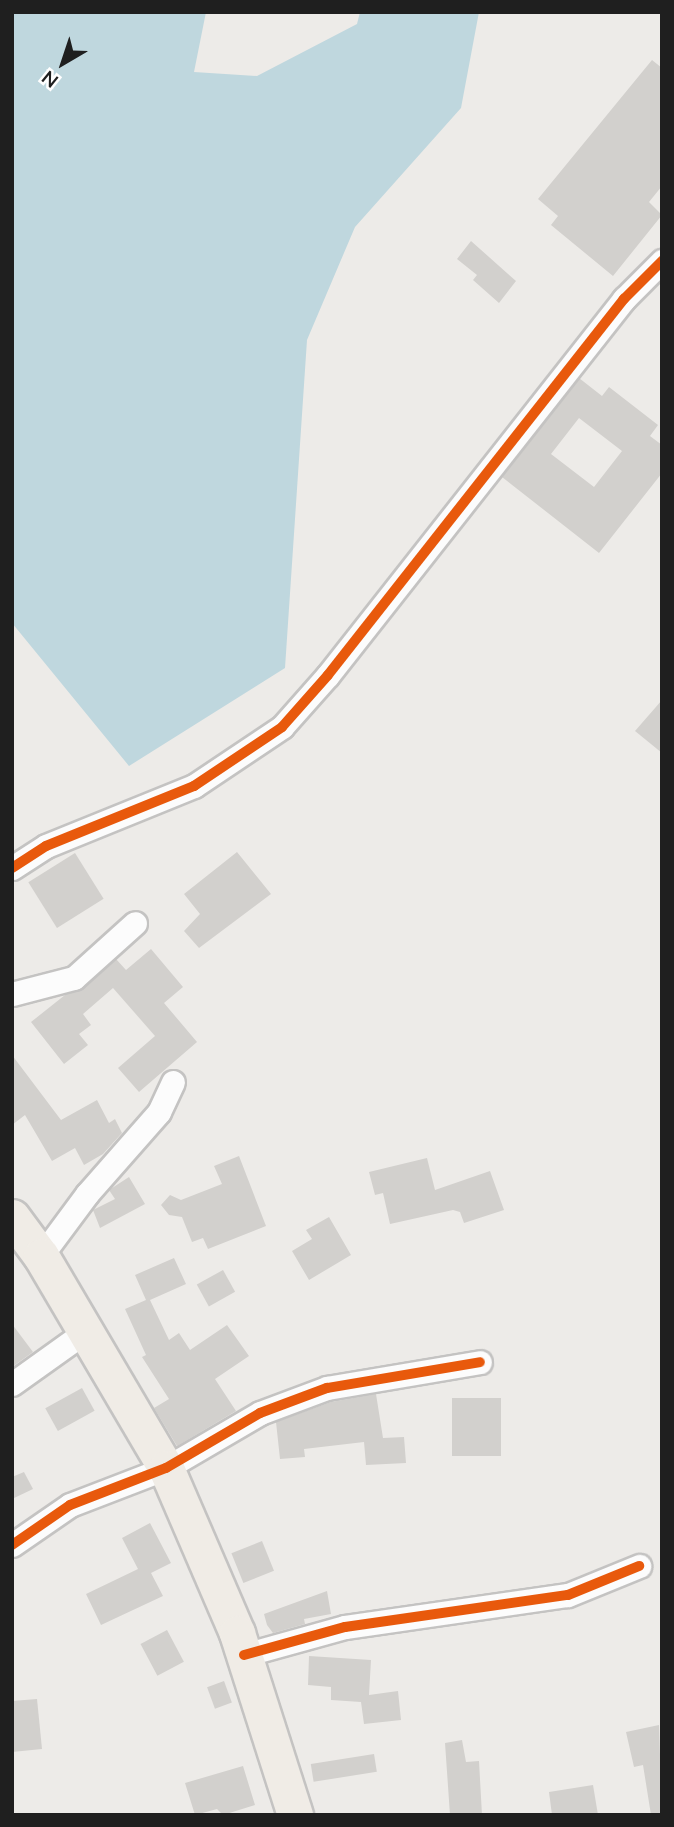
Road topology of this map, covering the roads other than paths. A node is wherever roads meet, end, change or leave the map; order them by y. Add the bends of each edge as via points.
1 (662, 261) edge
2 (15, 861) edge
3 (135, 923) dead end
4 (12, 994) edge
5 (173, 1082) dead end
6 (12, 1217) edge
7 (41, 1256) junction
8 (86, 1331) junction
9 (480, 1362) dead end
10 (12, 1384) edge
11 (166, 1468) junction
12 (12, 1545) edge
13 (639, 1566) dead end
14 (244, 1655) junction
15 (295, 1815) edge

1 - 2 street via 624,299 282,727 194,786
3 - 4 street via 74,978
5 - 7 street via 159,1112 87,1194
6 - 7 main road
7 - 8 main road
8 - 10 street
8 - 11 main road
9 - 11 street via 327,1388 261,1413
11 - 12 street via 70,1504
11 - 14 main road
13 - 14 street via 568,1595 345,1627
14 - 15 main road

